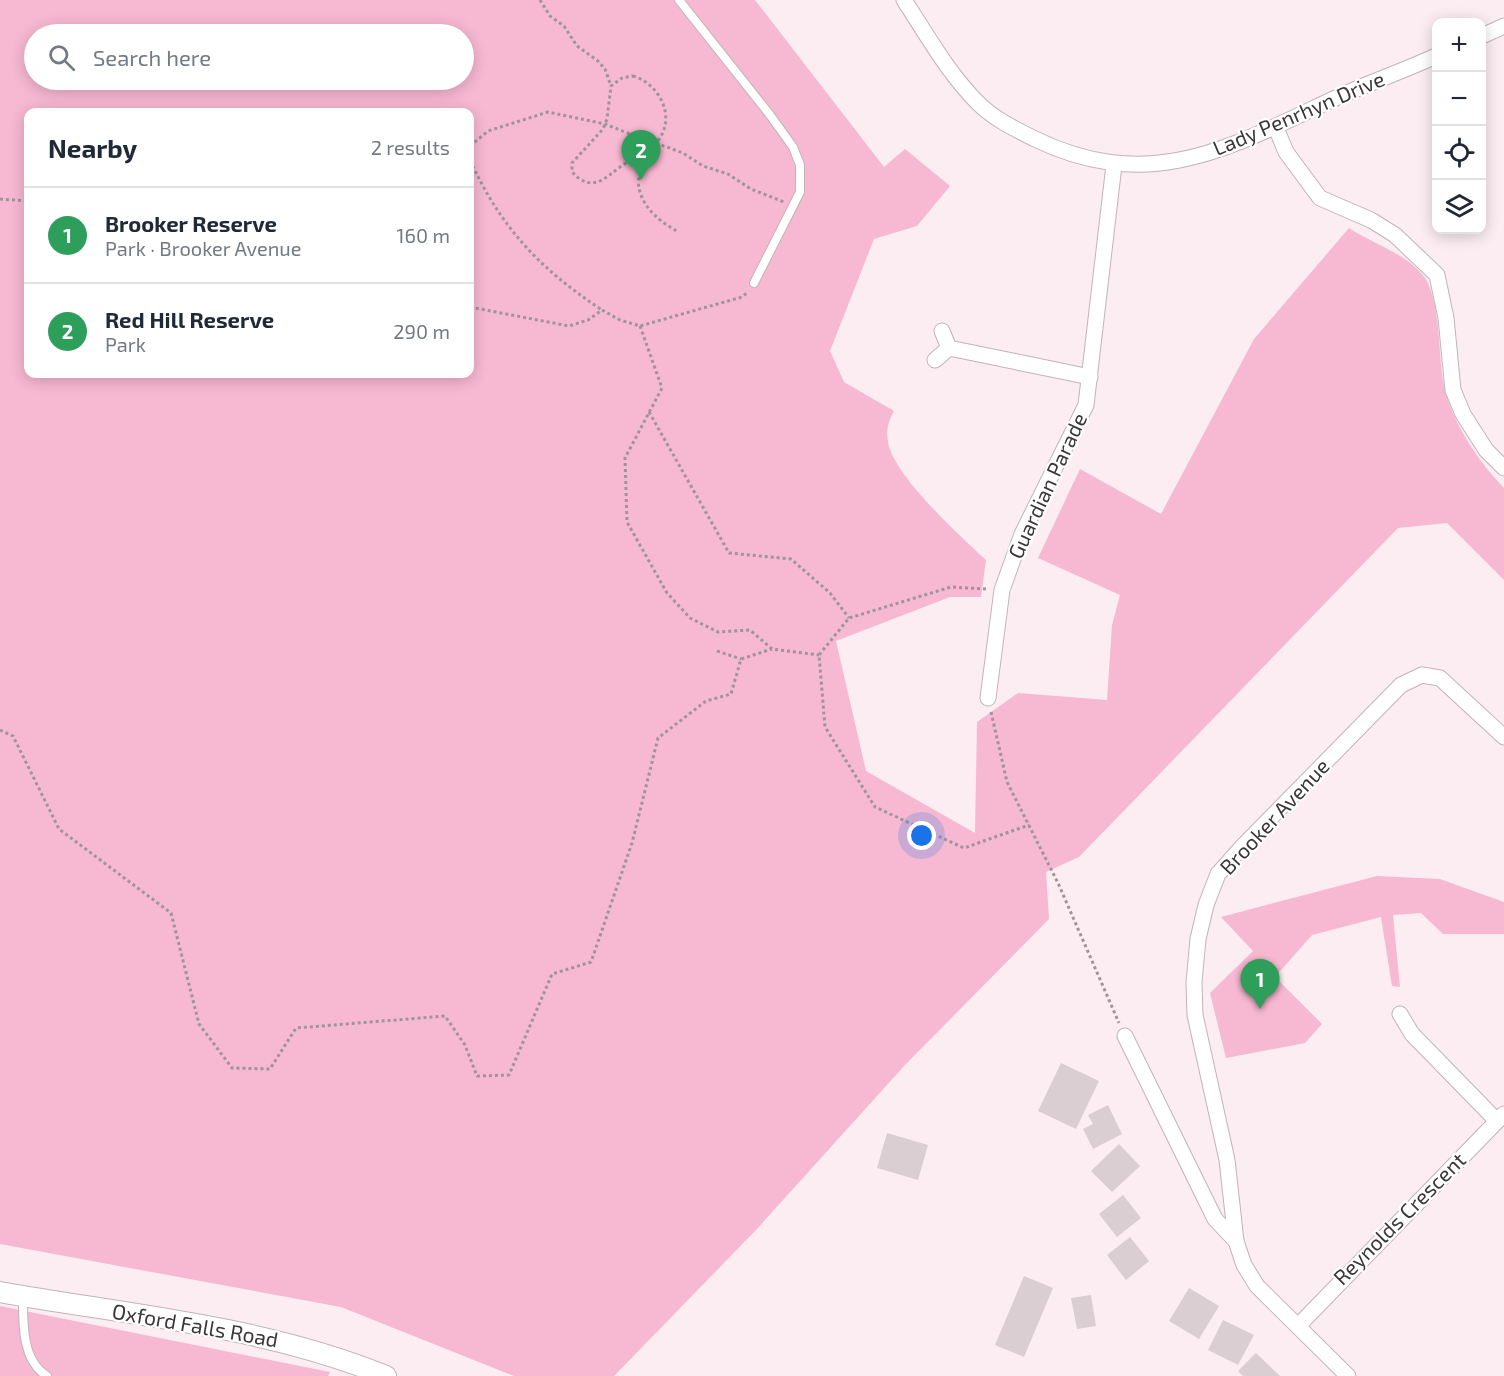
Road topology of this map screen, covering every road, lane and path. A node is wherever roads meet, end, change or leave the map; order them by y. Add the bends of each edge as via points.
1 (540, 0) edge
2 (679, 0) edge
3 (904, 0) edge
4 (1504, 26) edge
5 (1486, 34) edge
6 (1432, 58) edge
7 (611, 86) junction
8 (605, 124) junction
9 (1276, 128) junction
10 (474, 143) edge
11 (655, 143) junction
12 (644, 154) junction
13 (1114, 165) junction
14 (474, 169) edge
15 (0, 199) edge
16 (24, 201) edge
17 (793, 207) junction
18 (677, 231) dead end
19 (753, 283) joint
20 (474, 308) edge
21 (602, 310) junction
22 (640, 326) junction
23 (942, 331) dead end
24 (949, 348) junction
25 (935, 360) dead end
26 (1090, 377) junction
27 (649, 412) junction
28 (1504, 468) edge
29 (1002, 590) junction
30 (849, 618) junction
31 (772, 649) junction
32 (717, 651) dead end
33 (819, 655) junction
34 (741, 659) junction
35 (988, 698) joint
36 (0, 730) edge
37 (1504, 737) edge
38 (1029, 825) junction
39 (1400, 1014) dead end
40 (1125, 1036) joint
41 (1501, 1118) edge
42 (1236, 1242) junction
43 (0, 1292) edge
44 (23, 1296) junction
45 (1298, 1326) junction
46 (47, 1376) edge
47 (386, 1376) edge
48 (1348, 1376) edge

1 - 7 path via 577,46 605,69
2 - 17 lane via 793,147 800,165 800,192
3 - 13 street, Lady Penrhyn Drive via 957,79 979,104 1008,126 1061,152
4 - 5 street
6 - 9 street, Lady Penrhyn Drive
7 - 8 path
7 - 11 path via 633,76 655,90 667,114
8 - 10 path via 548,112 488,131
8 - 11 path
8 - 12 path via 572,163 572,172 581,181 591,183 609,178
9 - 13 street, Lady Penrhyn Drive via 1176,162
9 - 28 street via 1286,152 1320,198 1395,235 1437,275 1453,390 1485,450
11 - 12 path
11 - 17 path
12 - 18 path via 638,187 649,209 663,224
13 - 26 street, Guardian Parade
14 - 21 path via 511,232 551,274
15 - 16 path
17 - 19 lane
19 - 22 path via 742,297
20 - 21 path via 569,326
21 - 22 path
22 - 27 path via 662,388
23 - 24 street
24 - 25 street
24 - 26 street
26 - 29 street, Guardian Parade via 1086,405 1022,534
27 - 30 path via 729,554 791,559 830,592
27 - 31 path via 625,458 627,522 667,593 690,618 718,632 750,630
29 - 30 path via 951,587
29 - 35 street, Guardian Parade
30 - 33 path
31 - 33 path
31 - 34 path
32 - 34 path
33 - 38 path via 825,728 874,807 964,848
34 - 36 path via 731,694 706,701 658,738 632,843 591,962 552,974 509,1075 477,1076 465,1045 445,1016 296,1029 270,1069 232,1068 199,1024 171,913 59,829 13,736
35 - 38 path via 1007,782
37 - 42 street, Brooker Avenue via 1440,678 1422,675 1401,685 1218,874 1198,939 1195,1015 1227,1160
38 - 40 path
39 - 41 street via 1412,1034
40 - 42 street, Brooker Avenue via 1215,1219
41 - 45 street, Reynolds Crescent
42 - 45 street, Brooker Avenue via 1257,1286
43 - 44 street, Oxford Falls Road
44 - 46 lane via 24,1341 40,1371
44 - 47 street, Oxford Falls Road via 283,1341
45 - 48 street, Brooker Avenue

